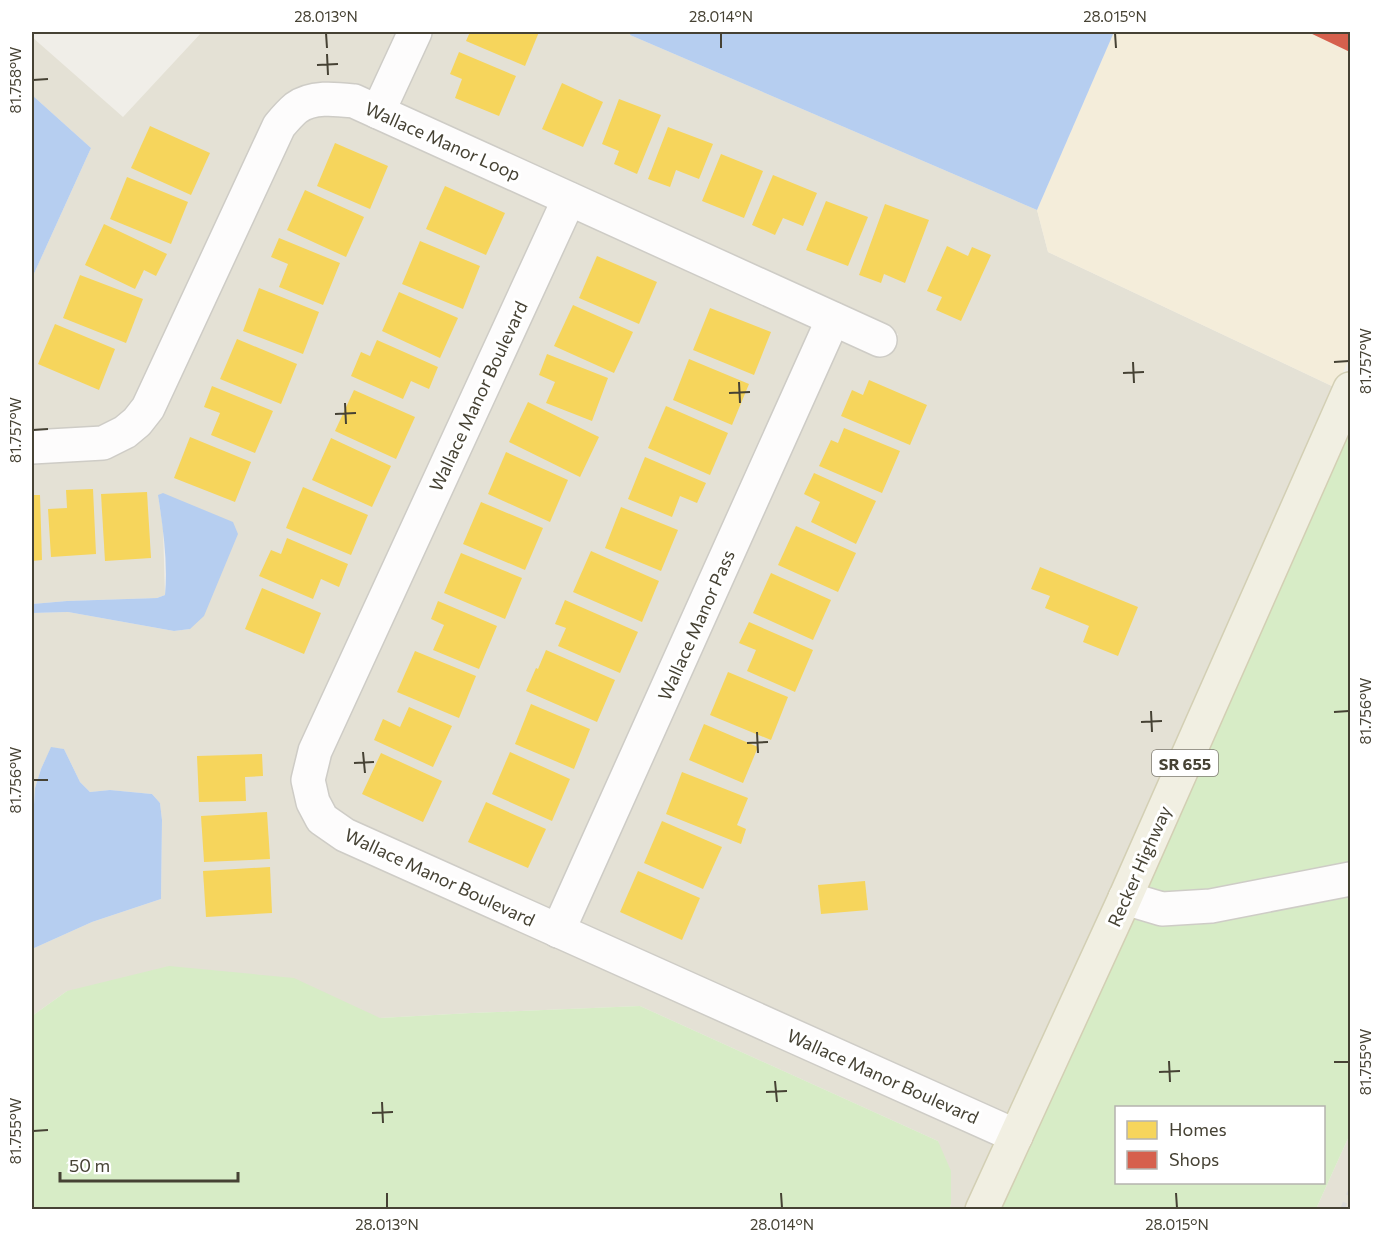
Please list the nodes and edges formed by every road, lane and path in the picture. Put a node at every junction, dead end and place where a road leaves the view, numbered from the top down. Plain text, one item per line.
1 (415, 32) edge
2 (378, 112) junction
3 (569, 199) junction
4 (833, 319) junction
5 (880, 340) dead end
6 (1350, 389) edge
7 (32, 447) edge
8 (1350, 879) edge
9 (1125, 898) junction
10 (558, 931) junction
11 (1016, 1136) junction
12 (982, 1209) edge

1 - 2 street
2 - 3 street, Wallace Manor Loop
2 - 7 street, Wallace Manor Loop
3 - 4 street, Wallace Manor Loop
3 - 10 street, Wallace Manor Boulevard
4 - 5 street, Wallace Manor Loop
4 - 10 street, Wallace Manor Pass
6 - 9 main road, Recker Highway / SR 655
8 - 9 street
9 - 11 main road, Recker Highway / SR 655
10 - 11 street, Wallace Manor Boulevard
11 - 12 main road, Recker Highway / SR 655

